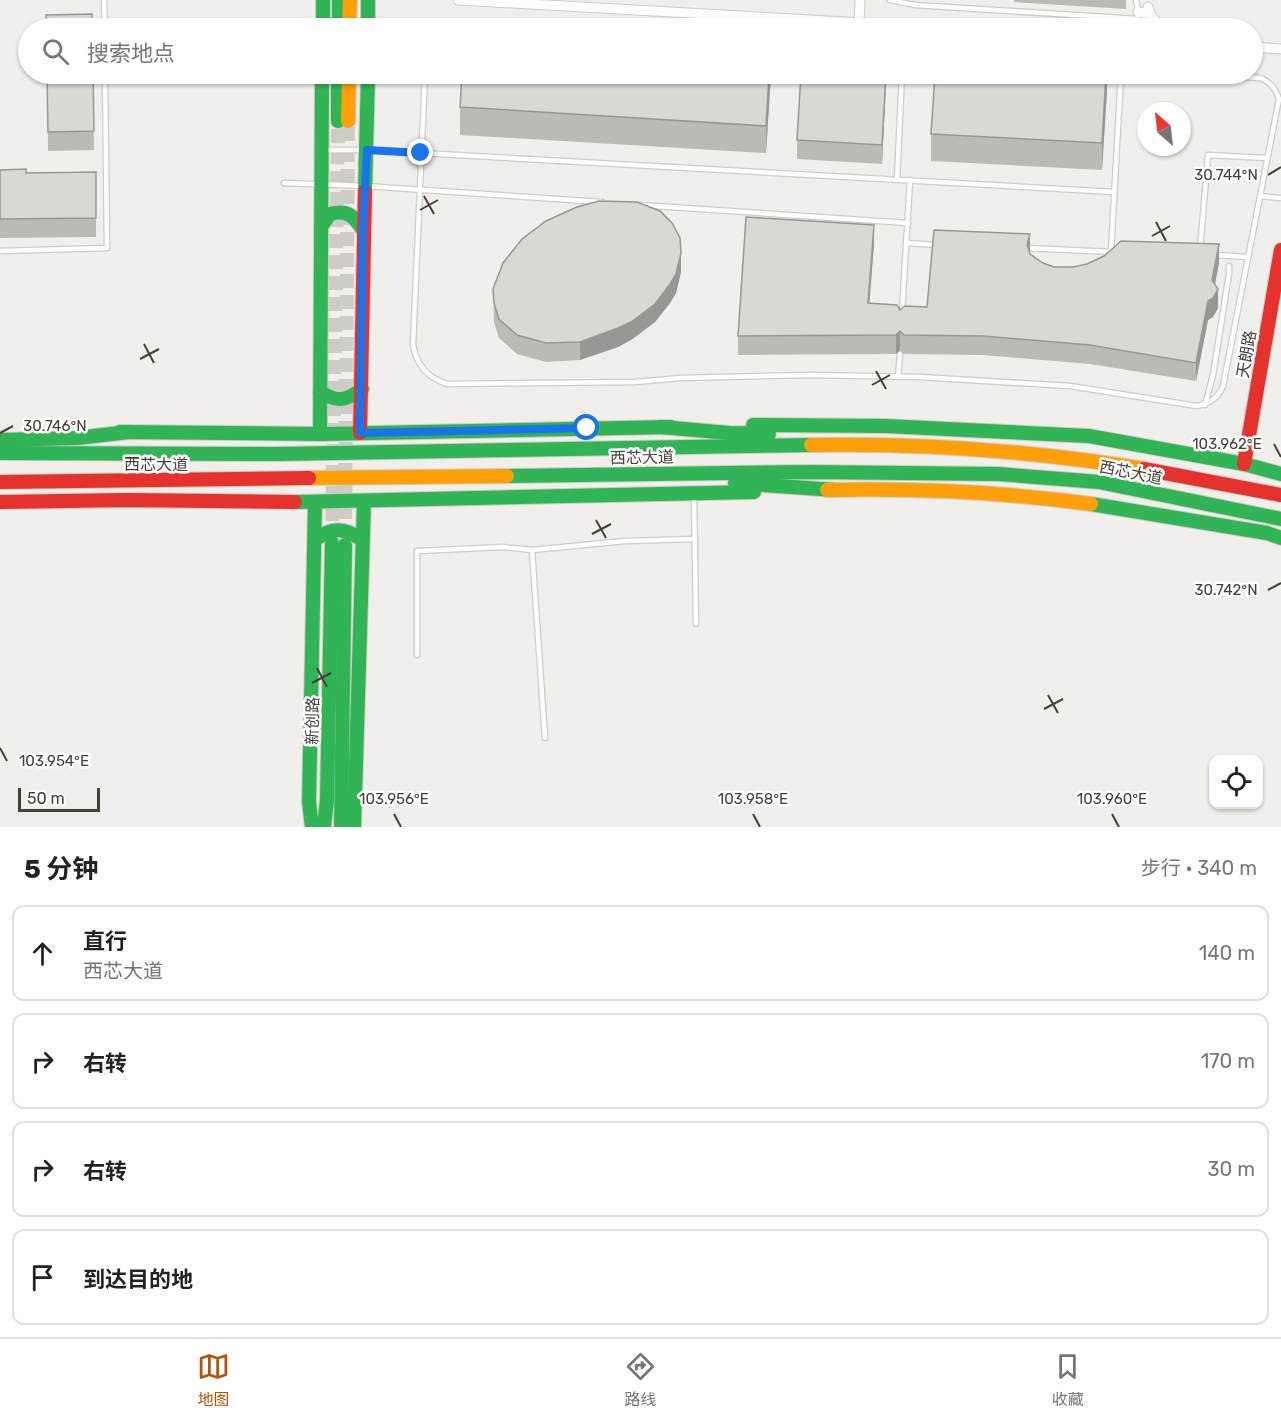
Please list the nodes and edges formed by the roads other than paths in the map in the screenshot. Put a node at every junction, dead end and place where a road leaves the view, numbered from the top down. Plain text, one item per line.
1 (104, 0) edge
2 (323, 0) edge
3 (339, 0) edge
4 (350, 0) edge
5 (368, 0) edge
6 (458, 0) edge
7 (860, 0) edge
8 (890, 0) edge
9 (1136, 0) edge
10 (1137, 16) junction
11 (105, 18) edge
12 (323, 18) edge
13 (339, 18) edge
14 (349, 18) edge
15 (368, 18) edge
16 (771, 18) edge
17 (858, 18) edge
18 (1154, 18) edge
19 (1263, 48) edge
20 (1281, 49) edge
21 (1263, 80) edge
22 (105, 84) edge
23 (322, 84) edge
24 (339, 84) edge
25 (348, 84) edge
26 (368, 84) edge
27 (424, 84) edge
28 (902, 84) edge
29 (1120, 84) edge
30 (321, 150) junction
31 (367, 150) junction
32 (421, 153) junction
33 (1267, 158) junction
34 (897, 179) junction
35 (910, 180) junction
36 (284, 183) dead end
37 (321, 184) junction
38 (365, 186) junction
39 (420, 189) junction
40 (1114, 192) junction
41 (1260, 196) junction
42 (1281, 198) edge
43 (610, 202) edge
44 (634, 204) edge
45 (908, 223) junction
46 (321, 228) junction
47 (363, 230) junction
48 (906, 243) junction
49 (940, 245) edge
50 (1020, 248) edge
51 (1281, 250) edge
52 (0, 251) edge
53 (1111, 252) junction
54 (1122, 252) edge
55 (1200, 255) edge
56 (1209, 255) edge
57 (1248, 257) junction
58 (1229, 266) dead end
59 (902, 313) edge
60 (900, 354) dead end
61 (898, 377) junction
62 (362, 389) junction
63 (320, 391) junction
64 (1205, 405) junction
65 (661, 427) junction
66 (0, 432) edge
67 (129, 432) junction
68 (360, 433) junction
69 (320, 434) junction
70 (0, 440) edge
71 (890, 444) junction
72 (0, 453) edge
73 (1244, 464) junction
74 (596, 474) junction
75 (1281, 474) edge
76 (0, 482) edge
77 (835, 490) junction
78 (694, 493) junction
79 (1281, 495) edge
80 (364, 501) junction
81 (0, 502) edge
82 (315, 502) junction
83 (1281, 519) edge
84 (1281, 538) edge
85 (695, 539) junction
86 (315, 540) junction
87 (362, 540) junction
88 (532, 550) junction
89 (696, 624) dead end
90 (417, 655) dead end
91 (545, 738) dead end
92 (312, 827) edge
93 (324, 827) edge
94 (341, 827) edge
95 (354, 827) edge

1 - 11 lane
2 - 12 main road
3 - 13 main road
4 - 14 main road
5 - 15 main road
6 - 16 street
7 - 17 street
8 - 10 lane
9 - 10 lane
10 - 18 street
19 - 20 street
21 - 33 lane
22 - 52 lane
23 - 30 main road
24 - 25 main road
26 - 31 main road
27 - 32 lane
28 - 34 lane
29 - 40 lane
30 - 31 lane
30 - 37 main road
31 - 32 lane
31 - 38 main road
32 - 34 lane
32 - 39 lane
33 - 41 lane
33 - 55 lane
34 - 35 lane
35 - 40 lane
35 - 45 lane
36 - 37 lane
37 - 38 lane
37 - 46 main road
38 - 39 lane
38 - 47 main road
39 - 43 lane
39 - 61 lane
40 - 53 lane
41 - 42 lane
41 - 57 lane
44 - 45 lane
45 - 48 lane
46 - 47 main road
46 - 63 main road
47 - 62 main road
48 - 49 lane
48 - 59 lane
50 - 53 lane
51 - 73 main road, 天朗路
53 - 54 lane
56 - 57 lane
57 - 64 lane
58 - 64 lane
60 - 61 lane
61 - 64 lane
62 - 63 main road
62 - 68 main road
63 - 69 main road
65 - 68 main road, 西芯大道
65 - 71 main road
65 - 73 main road, 西芯大道
66 - 67 main road, 西芯大道
67 - 69 main road, 西芯大道
67 - 70 main road
68 - 69 main road, 西芯大道
71 - 72 main road, 西芯大道
71 - 79 main road, 西芯大道
73 - 75 main road, 西芯大道
74 - 76 main road, 西芯大道
74 - 77 main road
74 - 83 main road, 西芯大道
77 - 78 main road
77 - 84 main road
78 - 80 main road
78 - 85 lane
80 - 82 main road
80 - 87 main road
81 - 82 main road
82 - 86 main road
85 - 88 lane
85 - 89 lane
86 - 87 main road
86 - 92 main road
87 - 95 main road
88 - 90 lane
88 - 91 lane
93 - 94 main road, 新创路

